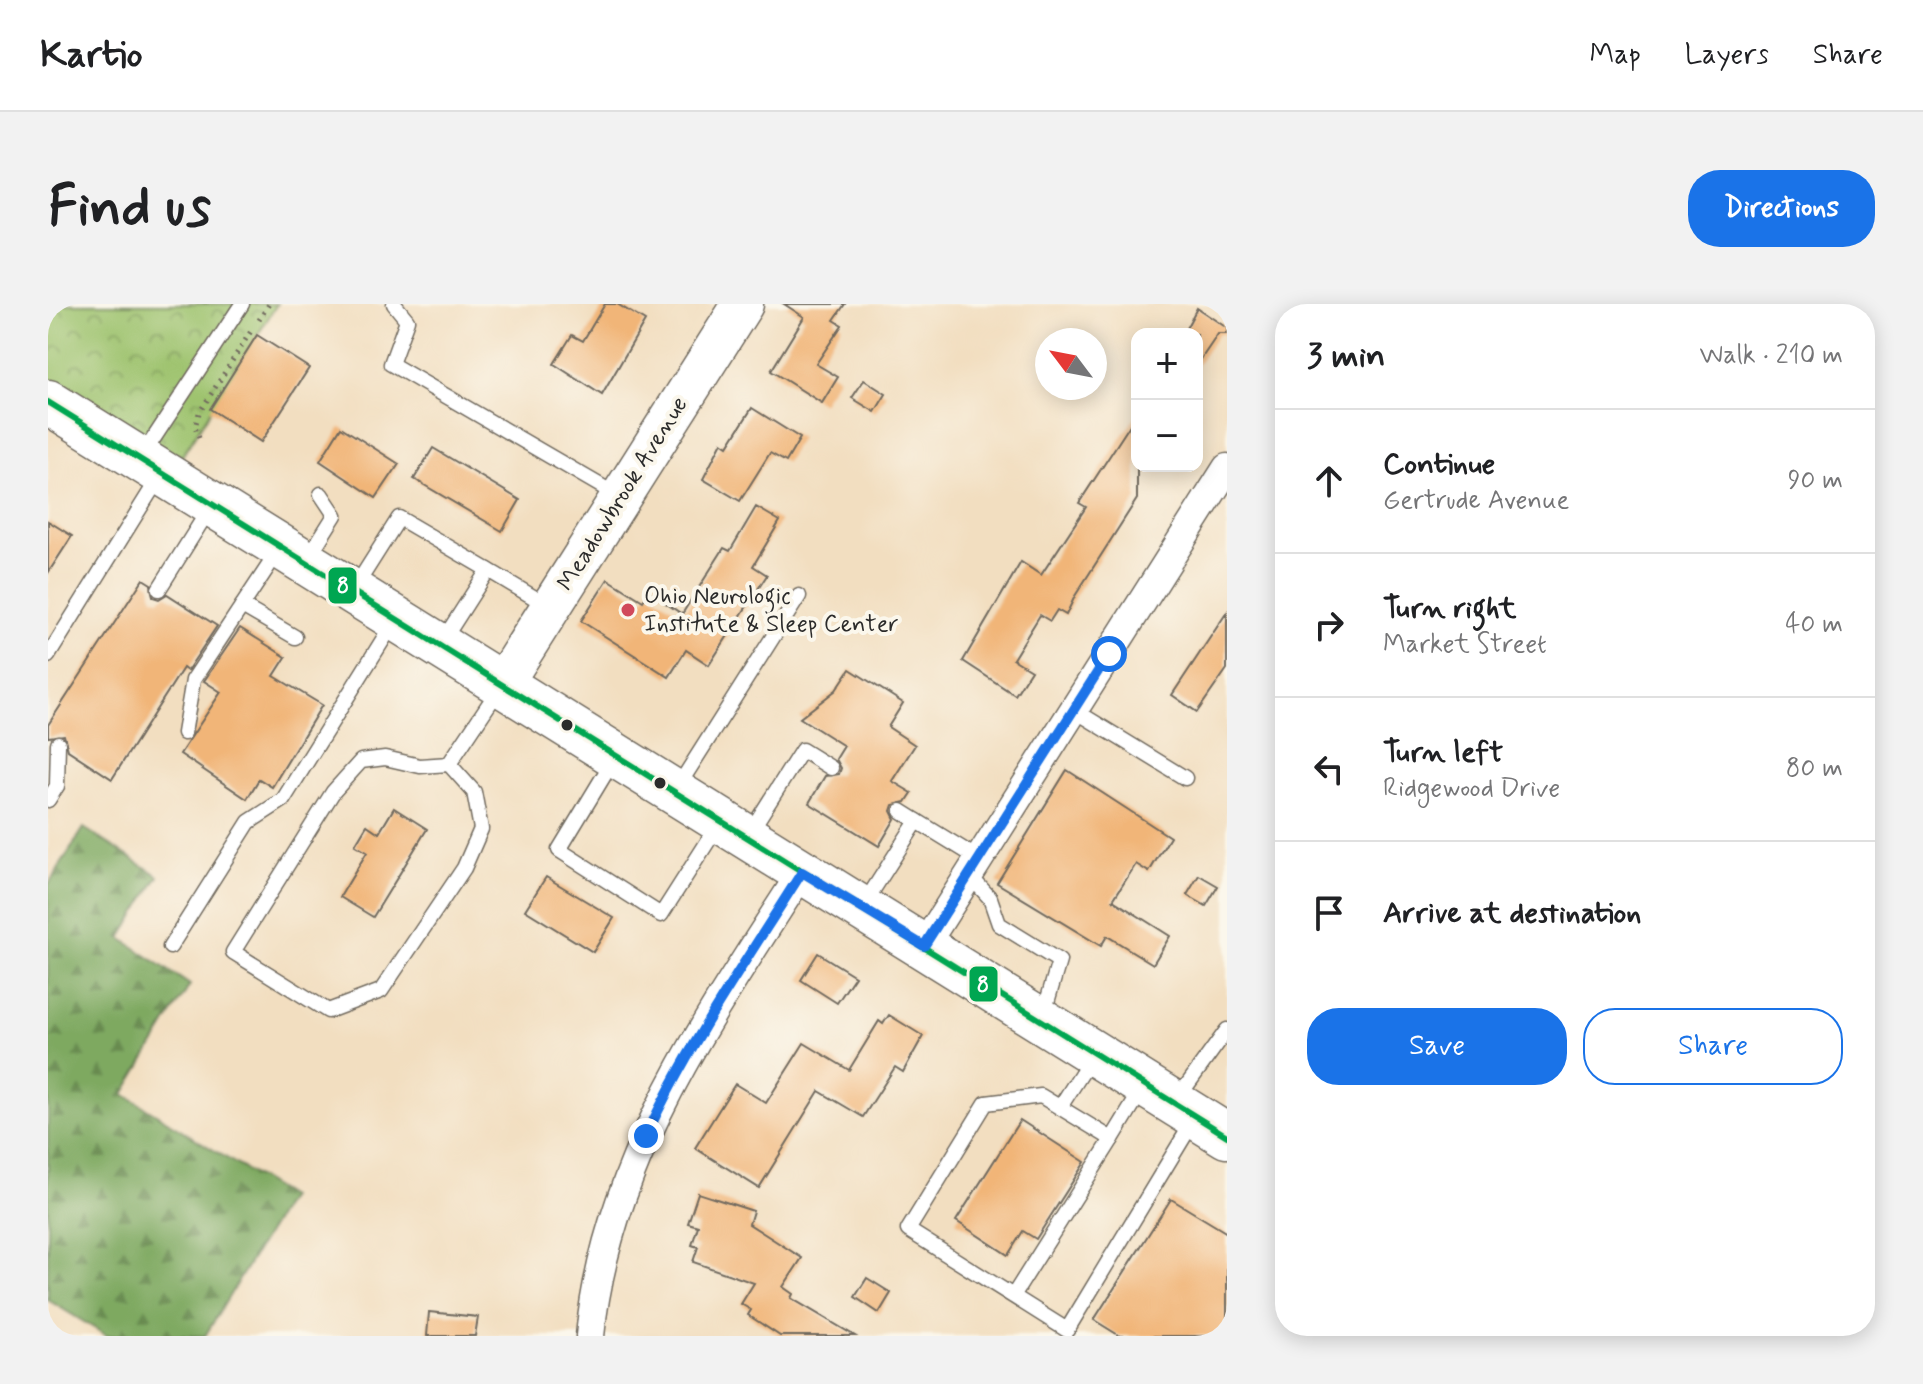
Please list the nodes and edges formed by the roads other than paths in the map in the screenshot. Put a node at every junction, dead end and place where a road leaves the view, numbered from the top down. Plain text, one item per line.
1 (242, 304) edge
2 (394, 304) edge
3 (743, 304) edge
4 (48, 402) edge
5 (151, 466) junction
6 (1227, 468) edge
7 (321, 494) dead end
8 (621, 497) junction
9 (213, 504) junction
10 (294, 554) junction
11 (488, 570) junction
12 (159, 589) dead end
13 (353, 591) junction
14 (799, 596) dead end
15 (242, 606) junction
16 (551, 607) junction
17 (397, 619) junction
18 (295, 637) dead end
19 (440, 645) junction
20 (48, 656) edge
21 (502, 684) junction
22 (1074, 710) junction
23 (184, 733) dead end
24 (58, 743) dead end
25 (616, 756) junction
26 (449, 764) junction
27 (831, 768) dead end
28 (1185, 778) dead end
29 (675, 792) junction
30 (48, 800) edge
31 (901, 811) dead end
32 (917, 821) junction
33 (734, 829) junction
34 (974, 867) junction
35 (802, 872) junction
36 (861, 908) junction
37 (924, 946) junction
38 (170, 947) dead end
39 (1042, 1020) junction
40 (1227, 1030) edge
41 (1095, 1053) junction
42 (1060, 1107) junction
43 (1186, 1110) edge
44 (1112, 1139) junction
45 (1013, 1296) junction
46 (597, 1332) edge
47 (1070, 1333) edge

1 - 5 lane
2 - 8 lane
3 - 8 street, Meadowbrook Avenue
4 - 5 main road
5 - 9 main road
5 - 20 lane
6 - 22 street
7 - 10 lane
8 - 16 street, Meadowbrook Avenue
9 - 10 main road
9 - 12 lane
10 - 13 main road
10 - 15 lane
11 - 13 lane
11 - 16 lane
11 - 19 lane
13 - 17 main road
14 - 29 lane
15 - 18 lane
15 - 23 lane
16 - 21 street, Meadowbrook Avenue
17 - 19 main road
17 - 38 lane
19 - 21 main road
21 - 25 main road
21 - 26 lane
22 - 28 lane
22 - 34 street
24 - 30 lane
25 - 29 main road
25 - 33 lane
26 - 26 lane
27 - 33 lane
29 - 33 main road
31 - 32 lane
32 - 34 lane
32 - 36 lane
33 - 35 main road
34 - 37 street
34 - 39 lane
35 - 36 main road
35 - 46 street
36 - 37 main road
37 - 39 main road
39 - 41 main road
40 - 43 lane
41 - 42 lane
41 - 43 main road
42 - 44 lane
42 - 45 lane
43 - 44 lane
43 - 47 lane
44 - 45 lane
45 - 47 lane

